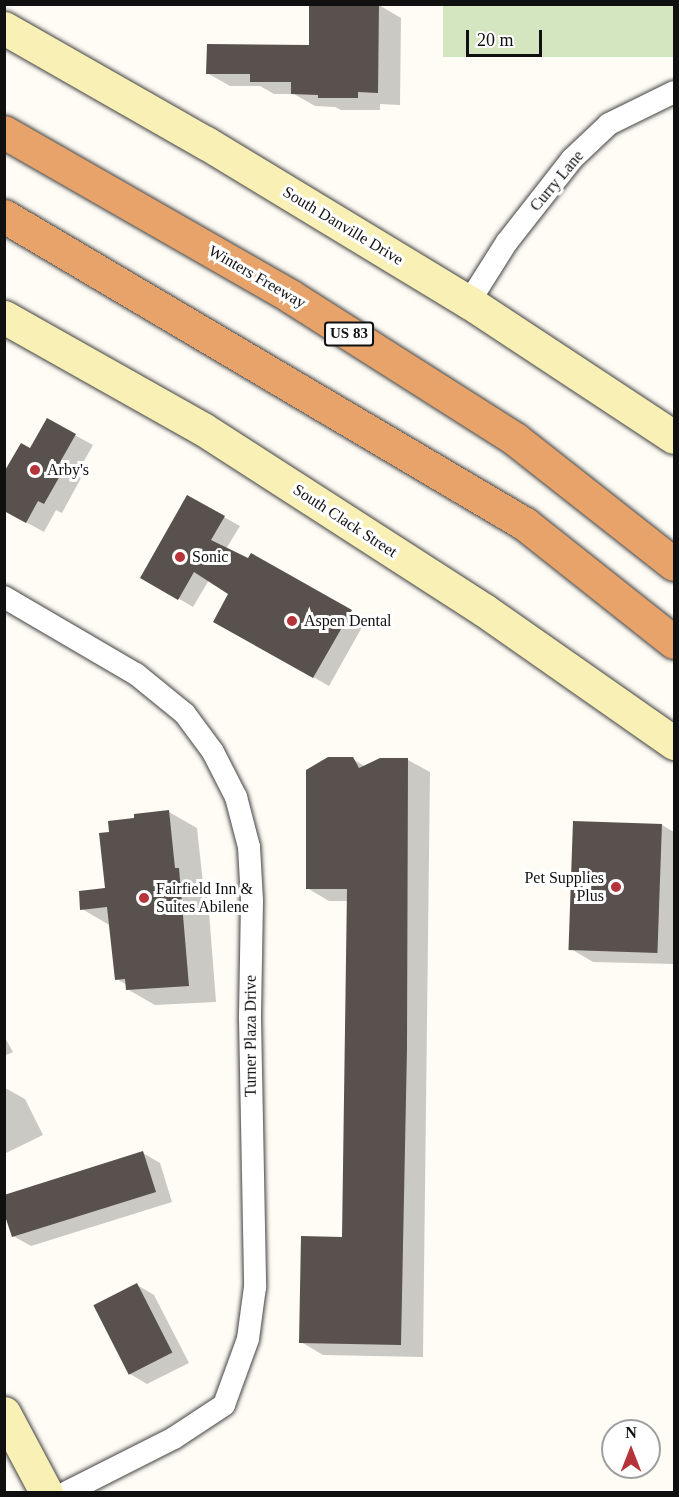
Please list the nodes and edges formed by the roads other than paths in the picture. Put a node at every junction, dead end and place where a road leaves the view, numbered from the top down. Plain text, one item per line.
1 (4, 28) edge
2 (675, 92) edge
3 (4, 132) edge
4 (4, 216) edge
5 (469, 302) junction
6 (4, 317) edge
7 (675, 437) edge
8 (675, 564) edge
9 (4, 597) edge
10 (675, 642) edge
11 (675, 743) edge
12 (4, 1413) edge
13 (46, 1492) edge
14 (67, 1492) edge

1 - 5 main road, South Danville Drive
2 - 5 street, Curry Lane
3 - 8 highway, Winters Freeway / US 83
4 - 10 highway
5 - 7 main road, South Danville Drive
6 - 11 main road, South Clack Street
9 - 14 street, Turner Plaza Drive
12 - 13 main road

